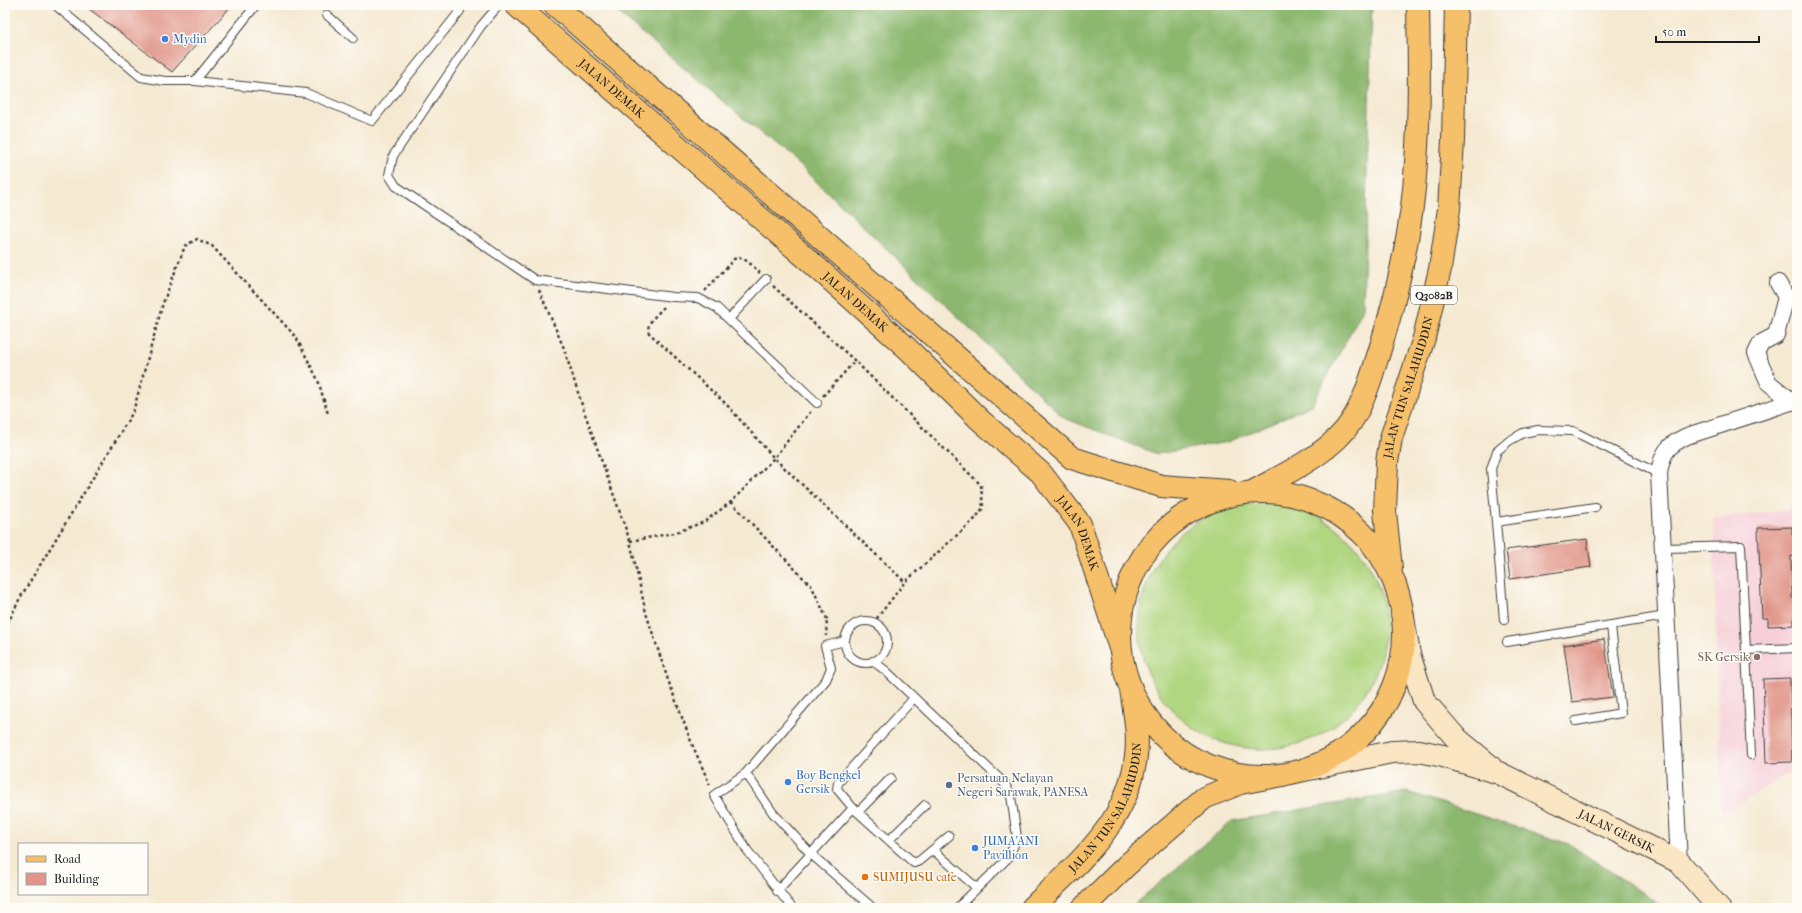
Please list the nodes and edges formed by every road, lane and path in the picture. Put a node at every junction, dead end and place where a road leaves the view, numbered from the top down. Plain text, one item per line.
1 (54, 5) edge
2 (256, 5) edge
3 (499, 5) edge
4 (516, 5) edge
5 (555, 5) edge
6 (1418, 5) edge
7 (1456, 5) edge
8 (460, 8) edge
9 (328, 15) dead end
10 (353, 38) dead end
11 (195, 81) junction
12 (766, 279) junction
13 (534, 280) junction
14 (1778, 283) dead end
15 (673, 297) junction
16 (698, 298) junction
17 (729, 319) junction
18 (855, 361) junction
19 (1795, 401) edge
20 (817, 403) junction
21 (328, 414) dead end
22 (774, 458) junction
23 (1659, 474) junction
24 (1249, 492) junction
25 (731, 502) junction
26 (1595, 507) dead end
27 (1496, 522) junction
28 (630, 541) junction
29 (1664, 548) junction
30 (1393, 579) junction
31 (905, 582) junction
32 (1402, 612) junction
33 (1666, 616) junction
34 (1504, 620) dead end
35 (874, 622) junction
36 (1611, 626) junction
37 (5, 629) edge
38 (845, 641) junction
39 (1507, 642) dead end
40 (825, 646) junction
41 (1797, 648) edge
42 (1746, 650) junction
43 (1121, 651) junction
44 (873, 661) junction
45 (1131, 689) junction
46 (914, 698) junction
47 (1576, 721) dead end
48 (1751, 755) dead end
49 (1304, 770) junction
50 (746, 773) junction
51 (1499, 773) junction
52 (1283, 775) junction
53 (891, 778) dead end
54 (714, 795) junction
55 (925, 805) dead end
56 (856, 810) junction
57 (949, 836) dead end
58 (889, 840) junction
59 (933, 850) junction
60 (812, 855) junction
61 (1679, 862) junction
62 (977, 888) junction
63 (777, 891) junction
64 (792, 908) edge
65 (873, 908) edge
66 (957, 908) edge
67 (1032, 908) edge
68 (1083, 908) edge
69 (1719, 908) edge

1 - 11 lane
2 - 11 lane
3 - 13 lane
4 - 43 main road, JALAN DEMAK
5 - 24 main road, JALAN DEMAK
6 - 24 main road
7 - 30 main road, JALAN TUN SALAHUDDIN / Q3082B
8 - 11 lane
9 - 10 lane
12 - 16 path
12 - 17 lane
12 - 18 path
13 - 15 lane
13 - 28 path
14 - 19 street
15 - 16 lane
15 - 22 path
16 - 17 lane
17 - 20 lane
18 - 20 path
18 - 31 path
19 - 23 street
20 - 22 path
21 - 37 path
22 - 25 path
22 - 31 path
23 - 27 lane
23 - 29 street
24 - 30 main road
24 - 43 main road
25 - 28 path
25 - 40 path
26 - 27 lane
27 - 34 lane
28 - 54 path
29 - 33 street
29 - 42 lane
30 - 32 main road
31 - 35 path
32 - 49 main road
32 - 51 street
33 - 36 lane
33 - 61 street
35 - 38 lane
35 - 44 lane
36 - 39 lane
36 - 47 lane
38 - 40 lane
38 - 44 lane
40 - 50 lane
41 - 42 lane
42 - 48 lane
43 - 45 main road
44 - 46 lane
45 - 52 main road
45 - 67 main road, JALAN TUN SALAHUDDIN
46 - 56 lane
46 - 62 lane
49 - 51 street
49 - 52 main road
50 - 54 lane
50 - 60 lane
51 - 61 street, JALAN GERSIK
52 - 68 main road
53 - 56 lane
54 - 63 lane
55 - 58 lane
56 - 58 lane
56 - 60 lane
57 - 59 lane
58 - 59 lane
59 - 62 lane
60 - 63 lane
60 - 65 lane
61 - 69 street, JALAN GERSIK
62 - 66 lane
63 - 64 lane

